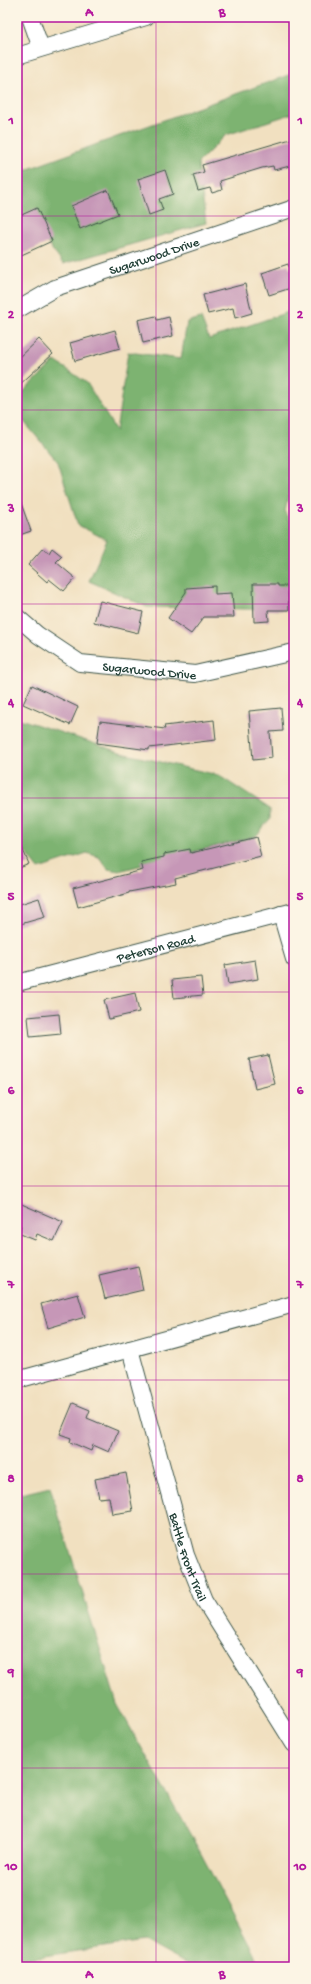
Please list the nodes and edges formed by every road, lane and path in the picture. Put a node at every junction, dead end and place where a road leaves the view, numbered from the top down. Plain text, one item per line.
1 (30, 17) edge
2 (146, 17) edge
3 (41, 48) junction
4 (17, 56) edge
5 (294, 208) edge
6 (17, 310) edge
7 (17, 618) edge
8 (294, 652) edge
9 (288, 913) edge
10 (294, 959) edge
11 (17, 983) edge
12 (294, 1304) edge
13 (130, 1349) junction
14 (17, 1380) edge
15 (294, 1744) edge

1 - 3 street
2 - 3 street
3 - 4 street
5 - 6 street, Sugarwood Drive
7 - 8 street, Sugarwood Drive
9 - 10 street
9 - 11 street, Peterson Road
12 - 13 street
13 - 14 street
13 - 15 street, Battle Front Trail

